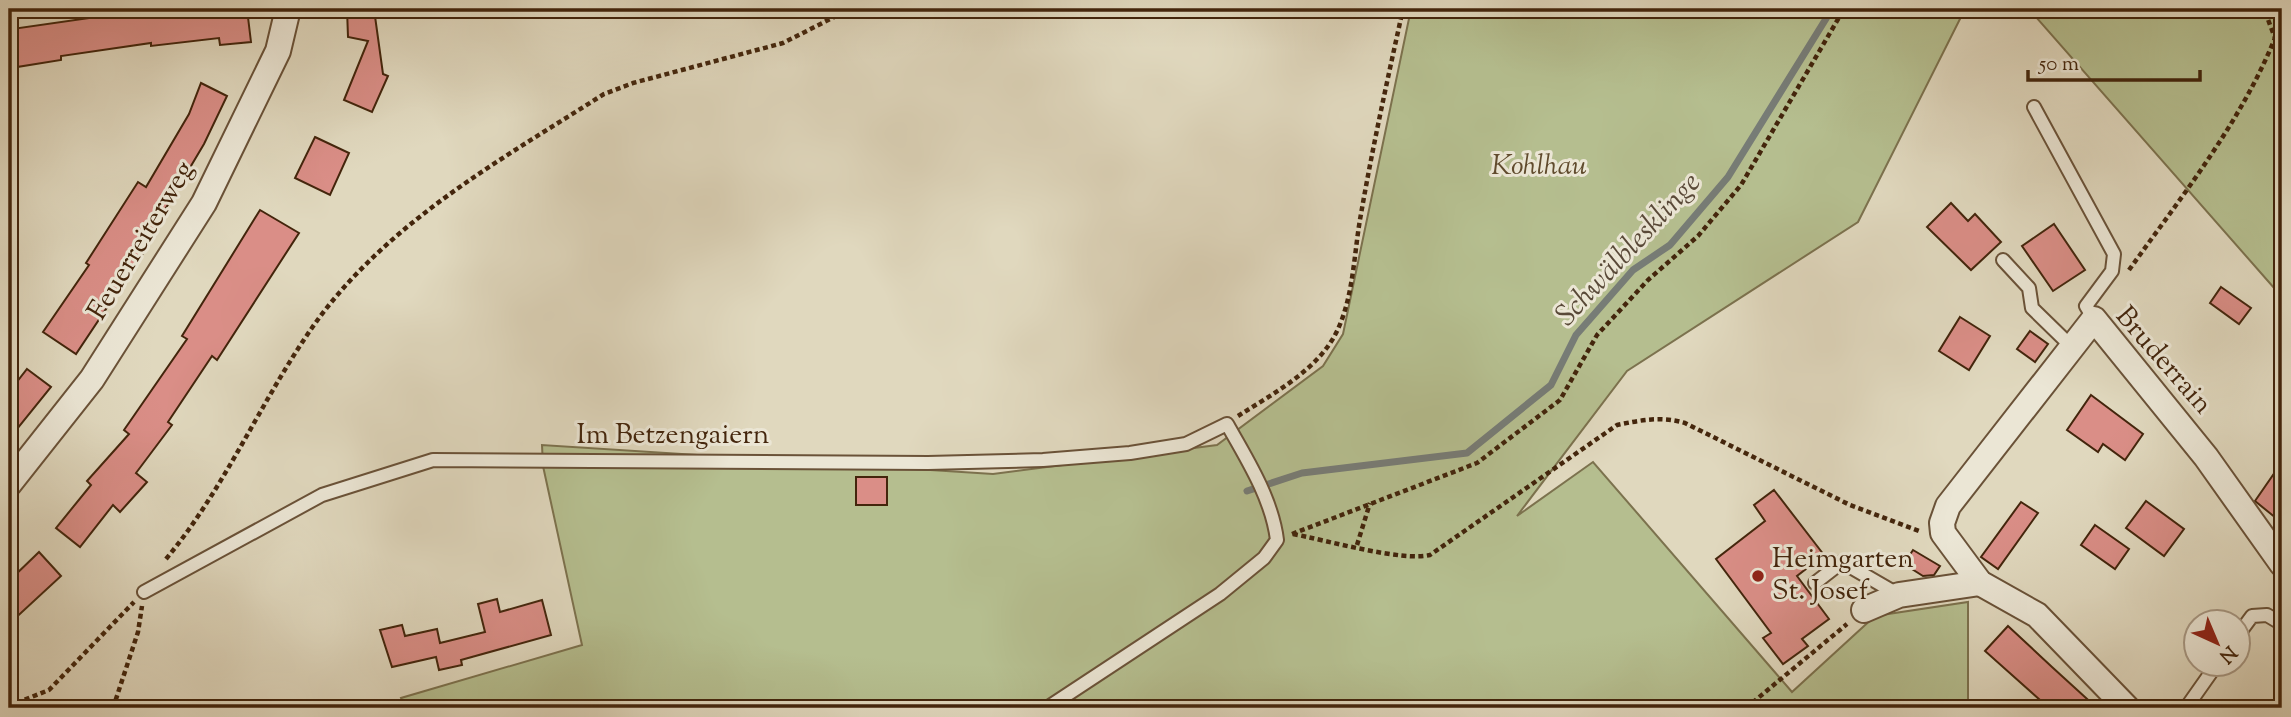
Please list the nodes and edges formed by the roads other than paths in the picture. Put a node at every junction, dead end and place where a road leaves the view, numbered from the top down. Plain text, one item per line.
1 (288, 9) edge
2 (2034, 107) dead end
3 (2003, 260) dead end
4 (2094, 319) junction
5 (2072, 347) junction
6 (9, 484) edge
7 (2282, 564) edge
8 (1815, 583) dead end
9 (1980, 583) junction
10 (144, 592) road end
11 (1899, 595) junction
12 (1864, 610) road end
13 (2252, 616) edge
14 (2282, 624) edge
15 (2207, 678) edge
16 (1047, 708) edge
17 (2127, 708) edge
18 (2186, 708) edge

1 - 6 street, Feuerreiterweg
2 - 4 lane
3 - 5 lane
4 - 5 street, Bruderrain
4 - 7 street, Bruderrain
5 - 9 street, Bruderrain
8 - 11 lane
9 - 11 street
9 - 17 street
10 - 16 lane, Im Betzengaiern
11 - 12 street
13 - 14 lane
15 - 18 lane

